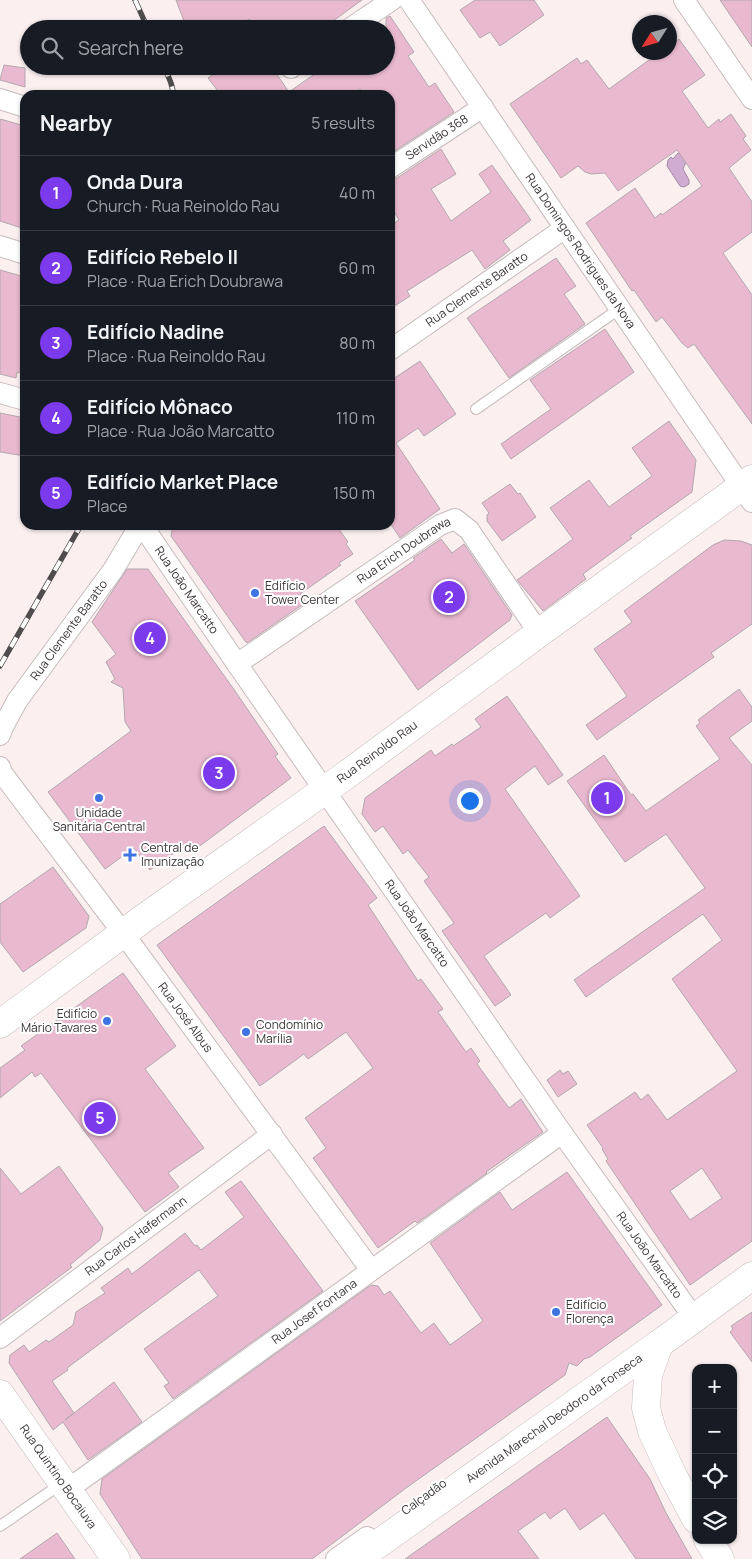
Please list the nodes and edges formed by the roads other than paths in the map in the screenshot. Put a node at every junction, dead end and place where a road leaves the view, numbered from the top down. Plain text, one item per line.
1 (392, 0) edge
2 (410, 0) edge
3 (684, 0) edge
4 (362, 20) edge
5 (0, 99) edge
6 (752, 99) edge
7 (20, 105) edge
8 (483, 107) junction
9 (395, 165) edge
10 (565, 228) junction
11 (0, 246) edge
12 (20, 252) edge
13 (620, 309) junction
14 (395, 347) edge
15 (0, 393) edge
16 (20, 399) edge
17 (476, 408) dead end
18 (749, 489) edge
19 (138, 530) edge
20 (144, 530) edge
21 (539, 633) junction
22 (237, 664) junction
23 (0, 736) edge
24 (0, 768) edge
25 (325, 790) junction
26 (123, 933) junction
27 (0, 1024) edge
28 (562, 1133) junction
29 (272, 1134) junction
30 (371, 1270) junction
31 (752, 1276) edge
32 (694, 1318) junction
33 (0, 1338) edge
34 (659, 1344) junction
35 (625, 1368) junction
36 (0, 1394) edge
37 (65, 1486) junction
38 (692, 1512) edge
39 (0, 1526) edge
40 (711, 1544) edge
41 (116, 1559) edge
42 (336, 1559) edge
43 (356, 1559) edge
44 (377, 1559) edge
45 (720, 1559) edge

1 - 4 street
2 - 8 street, Rua Domingos Rodrigues da Nova
3 - 6 street
5 - 7 street
8 - 9 street, Servidão 368
8 - 10 street, Rua Domingos Rodrigues da Nova
10 - 13 street, Rua Domingos Rodrigues da Nova
10 - 14 street, Rua Clemente Baratto
11 - 12 street
13 - 17 lane
13 - 18 street, Rua Domingos Rodrigues da Nova
15 - 16 street
18 - 21 main road, Rua Reinoldo Rau
19 - 23 street, Rua Clemente Baratto
20 - 22 street, Rua João Marcatto
21 - 22 street, Rua Erich Doubrawa
21 - 25 main road, Rua Reinoldo Rau
22 - 25 street, Rua João Marcatto
24 - 26 street, Rua José Albus
25 - 26 main road, Rua Reinoldo Rau
25 - 28 street, Rua João Marcatto
26 - 27 main road, Rua Reinoldo Rau
26 - 29 street, Rua José Albus
28 - 30 street, Rua Josef Fontana
28 - 32 street, Rua João Marcatto
29 - 30 street, Rua José Albus
29 - 33 street, Rua Carlos Hafermann
30 - 37 street, Rua Josef Fontana
31 - 32 main road, Avenida Marechal Deodoro da Fonseca
32 - 34 main road, Avenida Marechal Deodoro da Fonseca
34 - 35 main road, Avenida Marechal Deodoro da Fonseca
34 - 38 main road
35 - 42 street, Calçadão
35 - 43 main road, Avenida Marechal Deodoro da Fonseca
35 - 44 street, Calçadão
36 - 37 main road, Rua Quintino Bocaiuva
37 - 39 lane
37 - 41 main road, Rua Quintino Bocaiuva
40 - 45 main road

